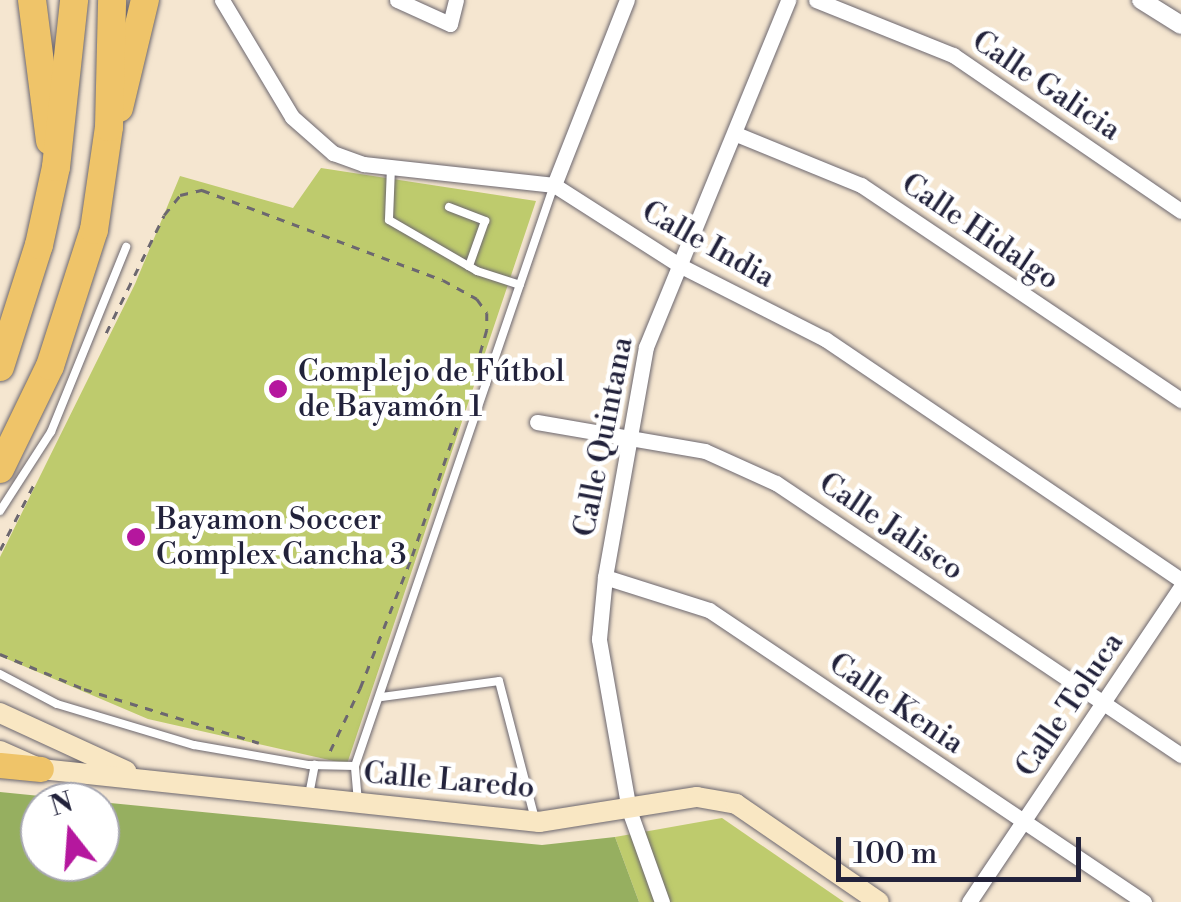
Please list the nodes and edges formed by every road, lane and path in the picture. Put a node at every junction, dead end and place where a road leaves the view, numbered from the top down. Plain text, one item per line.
1 (32, 0) edge
2 (74, 0) edge
3 (112, 0) edge
4 (145, 0) edge
5 (222, 0) edge
6 (396, 0) edge
7 (456, 0) edge
8 (627, 0) edge
9 (788, 0) edge
10 (816, 0) edge
11 (1140, 0) edge
12 (1181, 25) edge
13 (109, 127) junction
14 (736, 134) junction
15 (56, 167) junction
16 (391, 167) junction
17 (554, 185) junction
18 (449, 207) dead end
19 (1181, 211) edge
20 (126, 247) dead end
21 (679, 265) junction
22 (469, 266) junction
23 (520, 286) junction
24 (106, 334) dead end
25 (0, 366) edge
26 (1181, 400) edge
27 (537, 422) dead end
28 (629, 436) junction
29 (0, 469) edge
30 (40, 472) dead end
31 (0, 511) edge
32 (0, 550) edge
33 (605, 577) junction
34 (1181, 583) edge
35 (0, 654) edge
36 (0, 674) edge
37 (382, 696) junction
38 (1104, 704) junction
39 (0, 713) edge
40 (270, 745) dead end
41 (0, 751) edge
42 (324, 754) dead end
43 (1181, 755) edge
44 (0, 765) edge
45 (316, 766) junction
46 (355, 766) junction
47 (42, 769) junction
48 (151, 781) junction
49 (308, 797) junction
50 (358, 803) junction
51 (629, 810) junction
52 (535, 821) junction
53 (1023, 823) junction
54 (662, 902) edge
55 (879, 902) edge
56 (970, 902) edge
57 (1144, 902) edge

1 - 15 highway
2 - 15 highway
3 - 13 highway
4 - 13 highway
5 - 16 street, Calle India
6 - 7 street
8 - 17 street
9 - 14 street, Calle Quintana
10 - 19 street, Calle Galicia
11 - 12 street
13 - 29 highway
14 - 21 street, Calle Quintana
14 - 26 street, Calle Hidalgo
15 - 25 highway
16 - 17 street, Calle India
16 - 22 lane
17 - 21 street, Calle India
17 - 23 lane
18 - 22 lane
20 - 31 lane
21 - 28 street, Calle Quintana
21 - 34 street, Calle India
22 - 23 lane
23 - 37 lane
24 - 42 path
27 - 28 street, Calle Jalisco
28 - 33 street, Calle Quintana
28 - 38 street, Calle Jalisco
30 - 32 path
33 - 51 street, Calle Quintana
33 - 53 street, Calle Kenia
34 - 38 street, Calle Toluca
35 - 40 path
36 - 45 lane
37 - 46 lane
37 - 52 lane
38 - 43 street, Calle Jalisco
38 - 53 street, Calle Toluca
39 - 48 main road
41 - 47 main road, Calle Laredo
44 - 47 highway
45 - 46 lane
45 - 49 lane
46 - 50 lane
47 - 48 main road, Calle Laredo
48 - 49 main road, Calle Laredo
49 - 50 main road, Calle Laredo
50 - 52 main road, Calle Laredo
51 - 52 main road, Calle Laredo
51 - 54 street, Calle Quintana
51 - 55 main road, Calle Laredo
53 - 56 street, Calle Toluca
53 - 57 street, Calle Kenia

